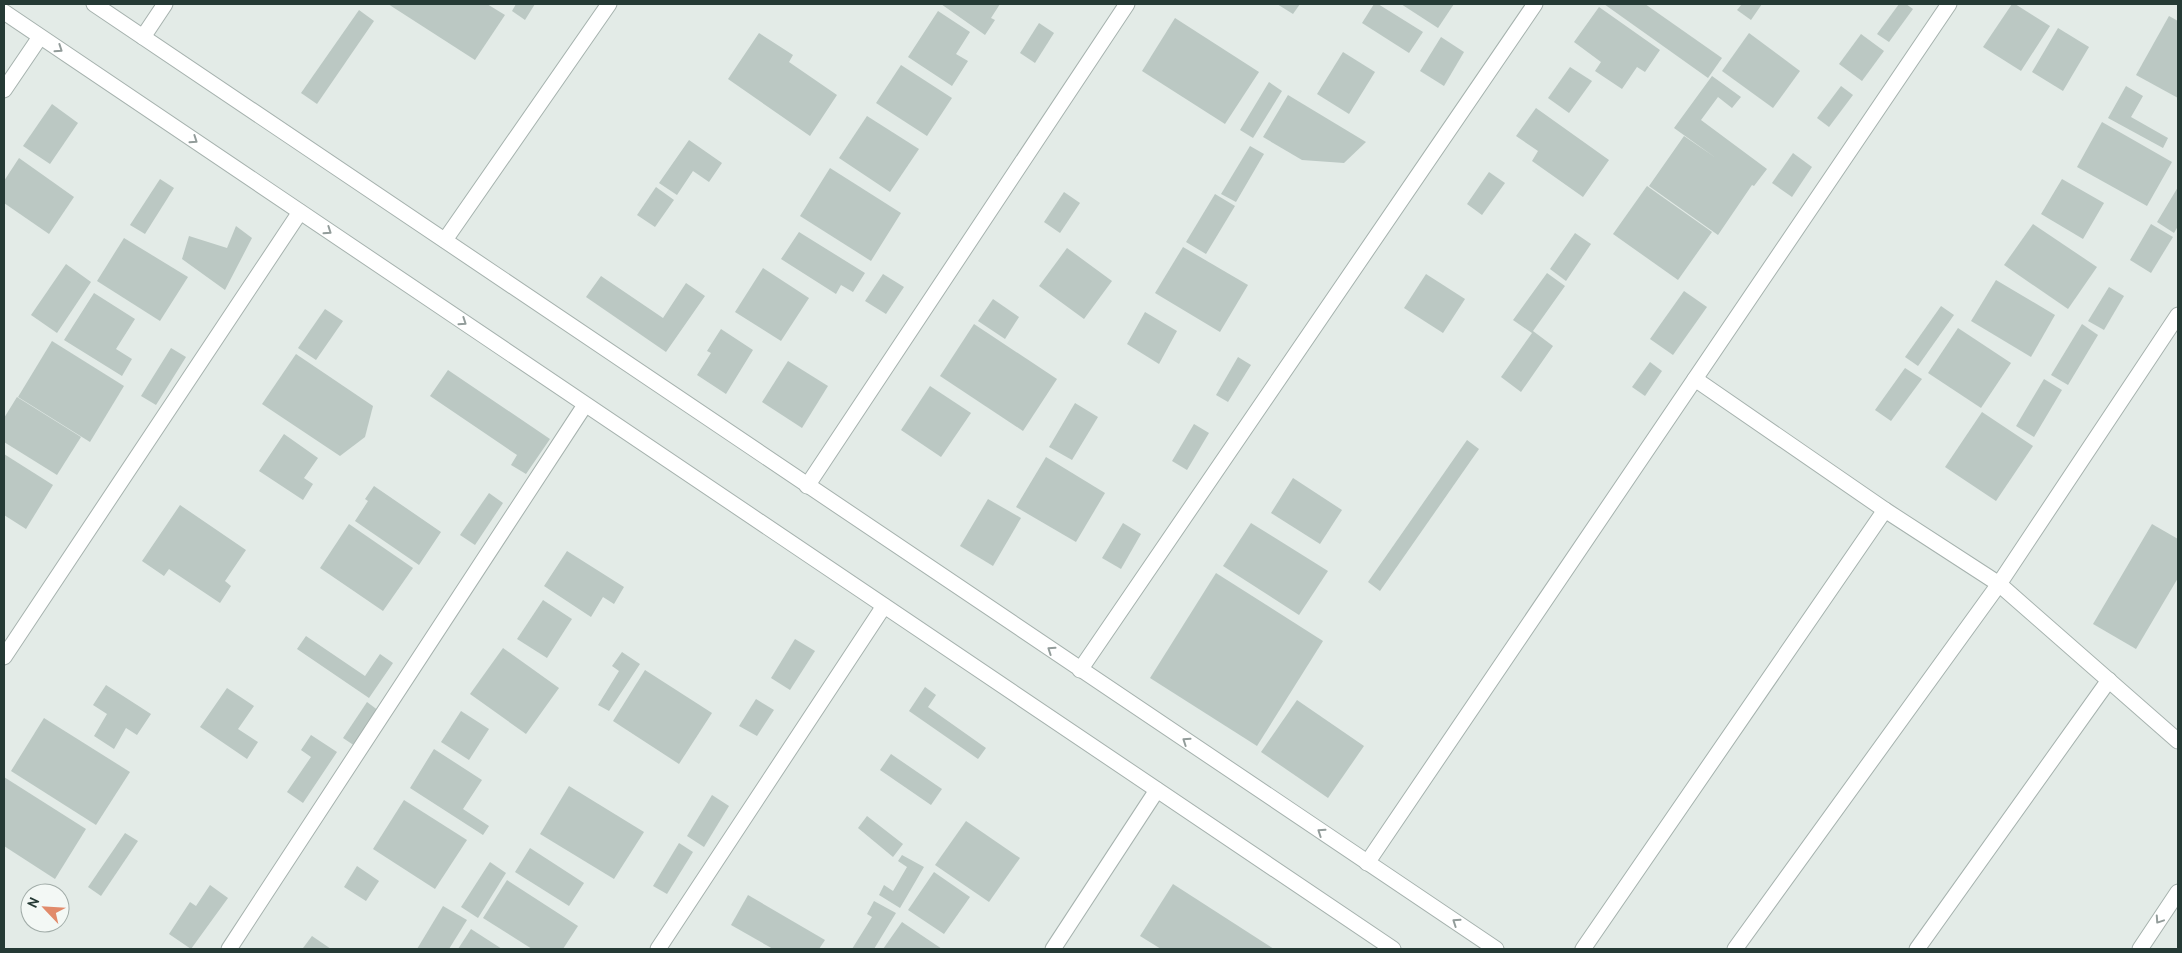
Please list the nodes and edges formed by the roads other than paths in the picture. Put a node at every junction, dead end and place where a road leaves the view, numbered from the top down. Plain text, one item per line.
1 (94, 4) edge
2 (165, 4) edge
3 (609, 4) edge
4 (1128, 4) edge
5 (1535, 4) edge
6 (1948, 4) edge
7 (4, 12) edge
8 (40, 37) junction
9 (142, 37) junction
10 (4, 90) edge
11 (300, 212) junction
12 (445, 240) junction
13 (2178, 315) edge
14 (1694, 380) junction
15 (585, 405) junction
16 (807, 486) junction
17 (1885, 510) junction
18 (1999, 584) junction
19 (884, 606) junction
20 (4, 657) edge
21 (1080, 670) junction
22 (2109, 680) junction
23 (2178, 741) edge
24 (1157, 790) junction
25 (1367, 863) junction
26 (2178, 892) edge
27 (229, 949) edge
28 (658, 949) edge
29 (1053, 949) edge
30 (1393, 949) edge
31 (1496, 949) edge
32 (1583, 949) edge
33 (1735, 949) edge
34 (1917, 949) edge
35 (2140, 949) edge

1 - 9 street
2 - 9 street
3 - 12 street
4 - 16 street
5 - 21 street
6 - 14 street
7 - 8 street
8 - 10 street
8 -> 11 street
9 - 12 street
11 -> 15 street
11 - 20 street
12 - 16 street
13 - 18 street
14 - 17 street
14 - 25 street
15 - 19 street
15 - 27 street
21 -> 16 street
17 - 18 street
17 - 32 street
18 - 22 street
18 - 33 street
19 - 24 street
19 - 28 street
25 -> 21 street
22 - 23 street
22 - 34 street
24 - 29 street
24 - 30 street
31 -> 25 street
26 -> 35 street

